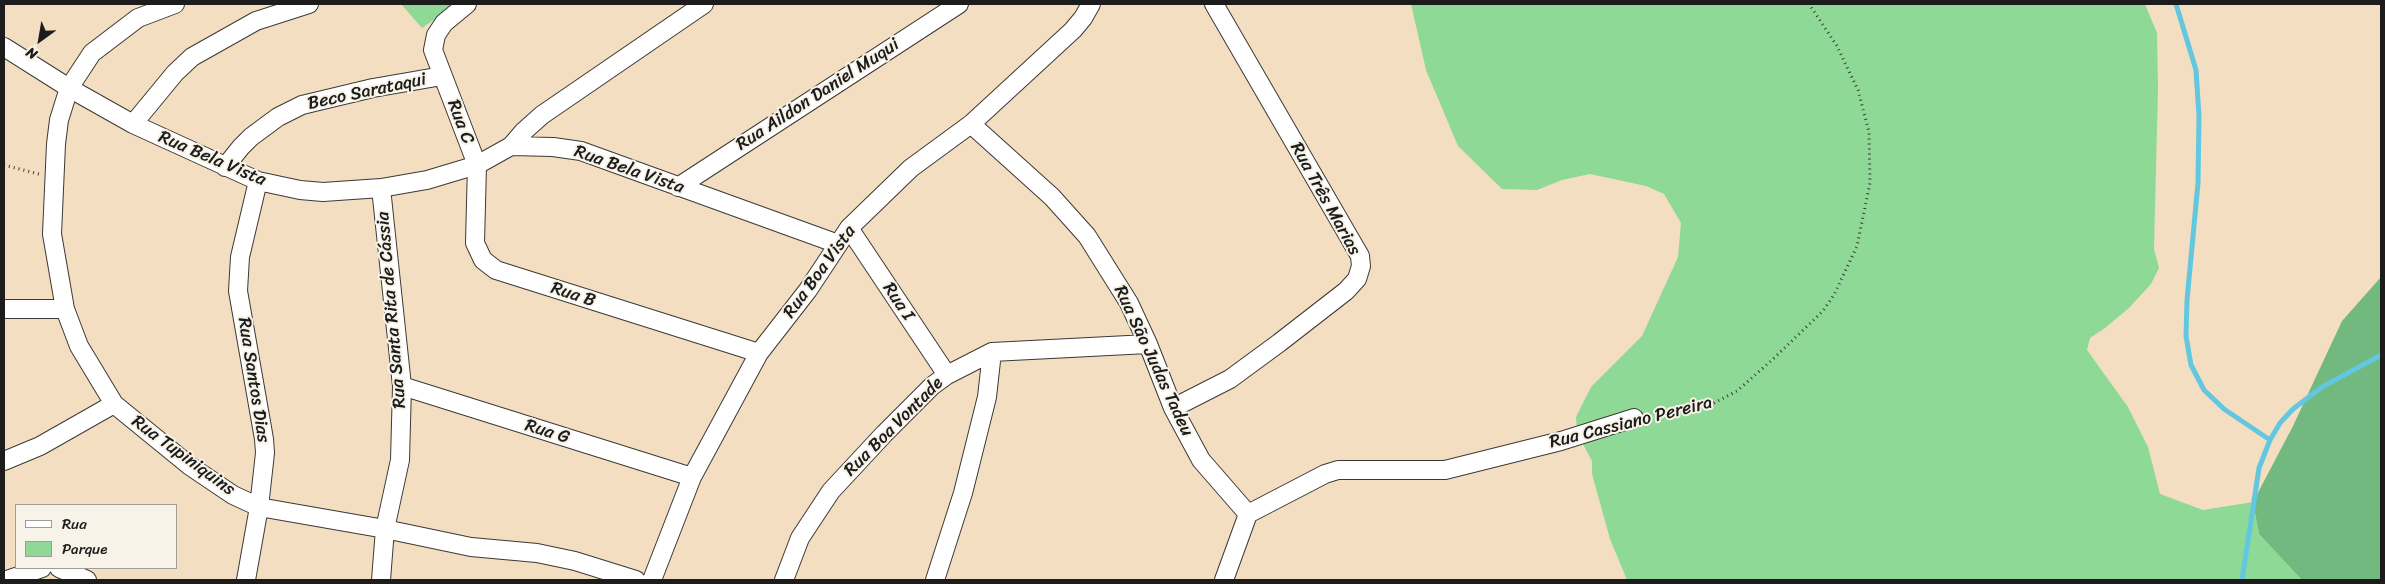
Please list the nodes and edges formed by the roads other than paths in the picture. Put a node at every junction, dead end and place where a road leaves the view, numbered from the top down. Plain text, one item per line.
1 (175, 4) edge
2 (310, 4) edge
3 (467, 4) edge
4 (704, 4) edge
5 (959, 4) edge
6 (1091, 4) edge
7 (1214, 4) edge
8 (4, 48) edge
9 (442, 76) junction
10 (69, 88) junction
11 (133, 124) junction
12 (971, 124) junction
13 (511, 146) junction
14 (477, 165) junction
15 (226, 167) junction
16 (258, 181) junction
17 (678, 187) junction
18 (381, 188) junction
19 (849, 228) junction
20 (838, 244) junction
21 (4, 309) edge
22 (65, 309) junction
23 (1148, 344) junction
24 (992, 352) junction
25 (759, 353) junction
26 (947, 375) junction
27 (402, 386) junction
28 (114, 404) junction
29 (1173, 408) junction
30 (1634, 418) road end
31 (4, 461) edge
32 (692, 477) junction
33 (260, 507) junction
34 (1248, 514) junction
35 (385, 528) junction
36 (39, 569) edge
37 (61, 569) edge
38 (7, 580) edge
39 (87, 580) edge
40 (246, 580) edge
41 (380, 580) edge
42 (636, 580) edge
43 (652, 580) edge
44 (784, 580) edge
45 (935, 580) edge
46 (1224, 580) edge

1 - 10 street, Rua Tupiniquins
2 - 11 street
3 - 9 street, Rua C
4 - 13 street
5 - 17 street, Rua Aildon Daniel Muqui
6 - 12 street, Rua Boa Vista
7 - 29 street, Rua Três Marias
8 - 10 street, Rua Bela Vista
9 - 14 street, Rua C
9 - 15 street, Beco Sarataqui
10 - 11 street, Rua Bela Vista
10 - 22 street, Rua Tupiniquins
11 - 15 street, Rua Bela Vista
12 - 19 street, Rua Boa Vista
12 - 23 street, Rua São Judas Tadeu
13 - 14 street, Rua Bela Vista
13 - 17 street, Rua Bela Vista
14 - 18 street, Rua Bela Vista
14 - 25 street, Rua B
15 - 16 street, Rua Bela Vista
16 - 18 street, Rua Bela Vista
16 - 33 street, Rua Santos Dias
17 - 20 street, Rua Bela Vista
18 - 27 street, Rua Santa Rita de Cássia
19 - 20 street, Rua Boa Vista
19 - 26 street, Rua I
20 - 25 street, Rua Boa Vista
21 - 22 street
22 - 28 street, Rua Tupiniquins
23 - 24 street, Rua Boa Vontade
23 - 29 street, Rua São Judas Tadeu
24 - 26 street, Rua Boa Vontade
24 - 45 street
25 - 32 street, Rua Boa Vista
26 - 44 street, Rua Boa Vontade
27 - 32 street, Rua G
27 - 35 street, Rua Santa Rita de Cássia
28 - 31 street
28 - 33 street, Rua Tupiniquins
29 - 34 street, Rua São Judas Tadeu
30 - 34 street, Rua Cassiano Pereira
32 - 43 street, Rua Boa Vista
33 - 35 street, Rua Tupiniquins
33 - 40 street, Rua Santos Dias
34 - 46 street
35 - 41 street, Rua Santa Rita de Cássia
35 - 42 street, Rua Tupiniquins
36 - 38 street
37 - 39 street

